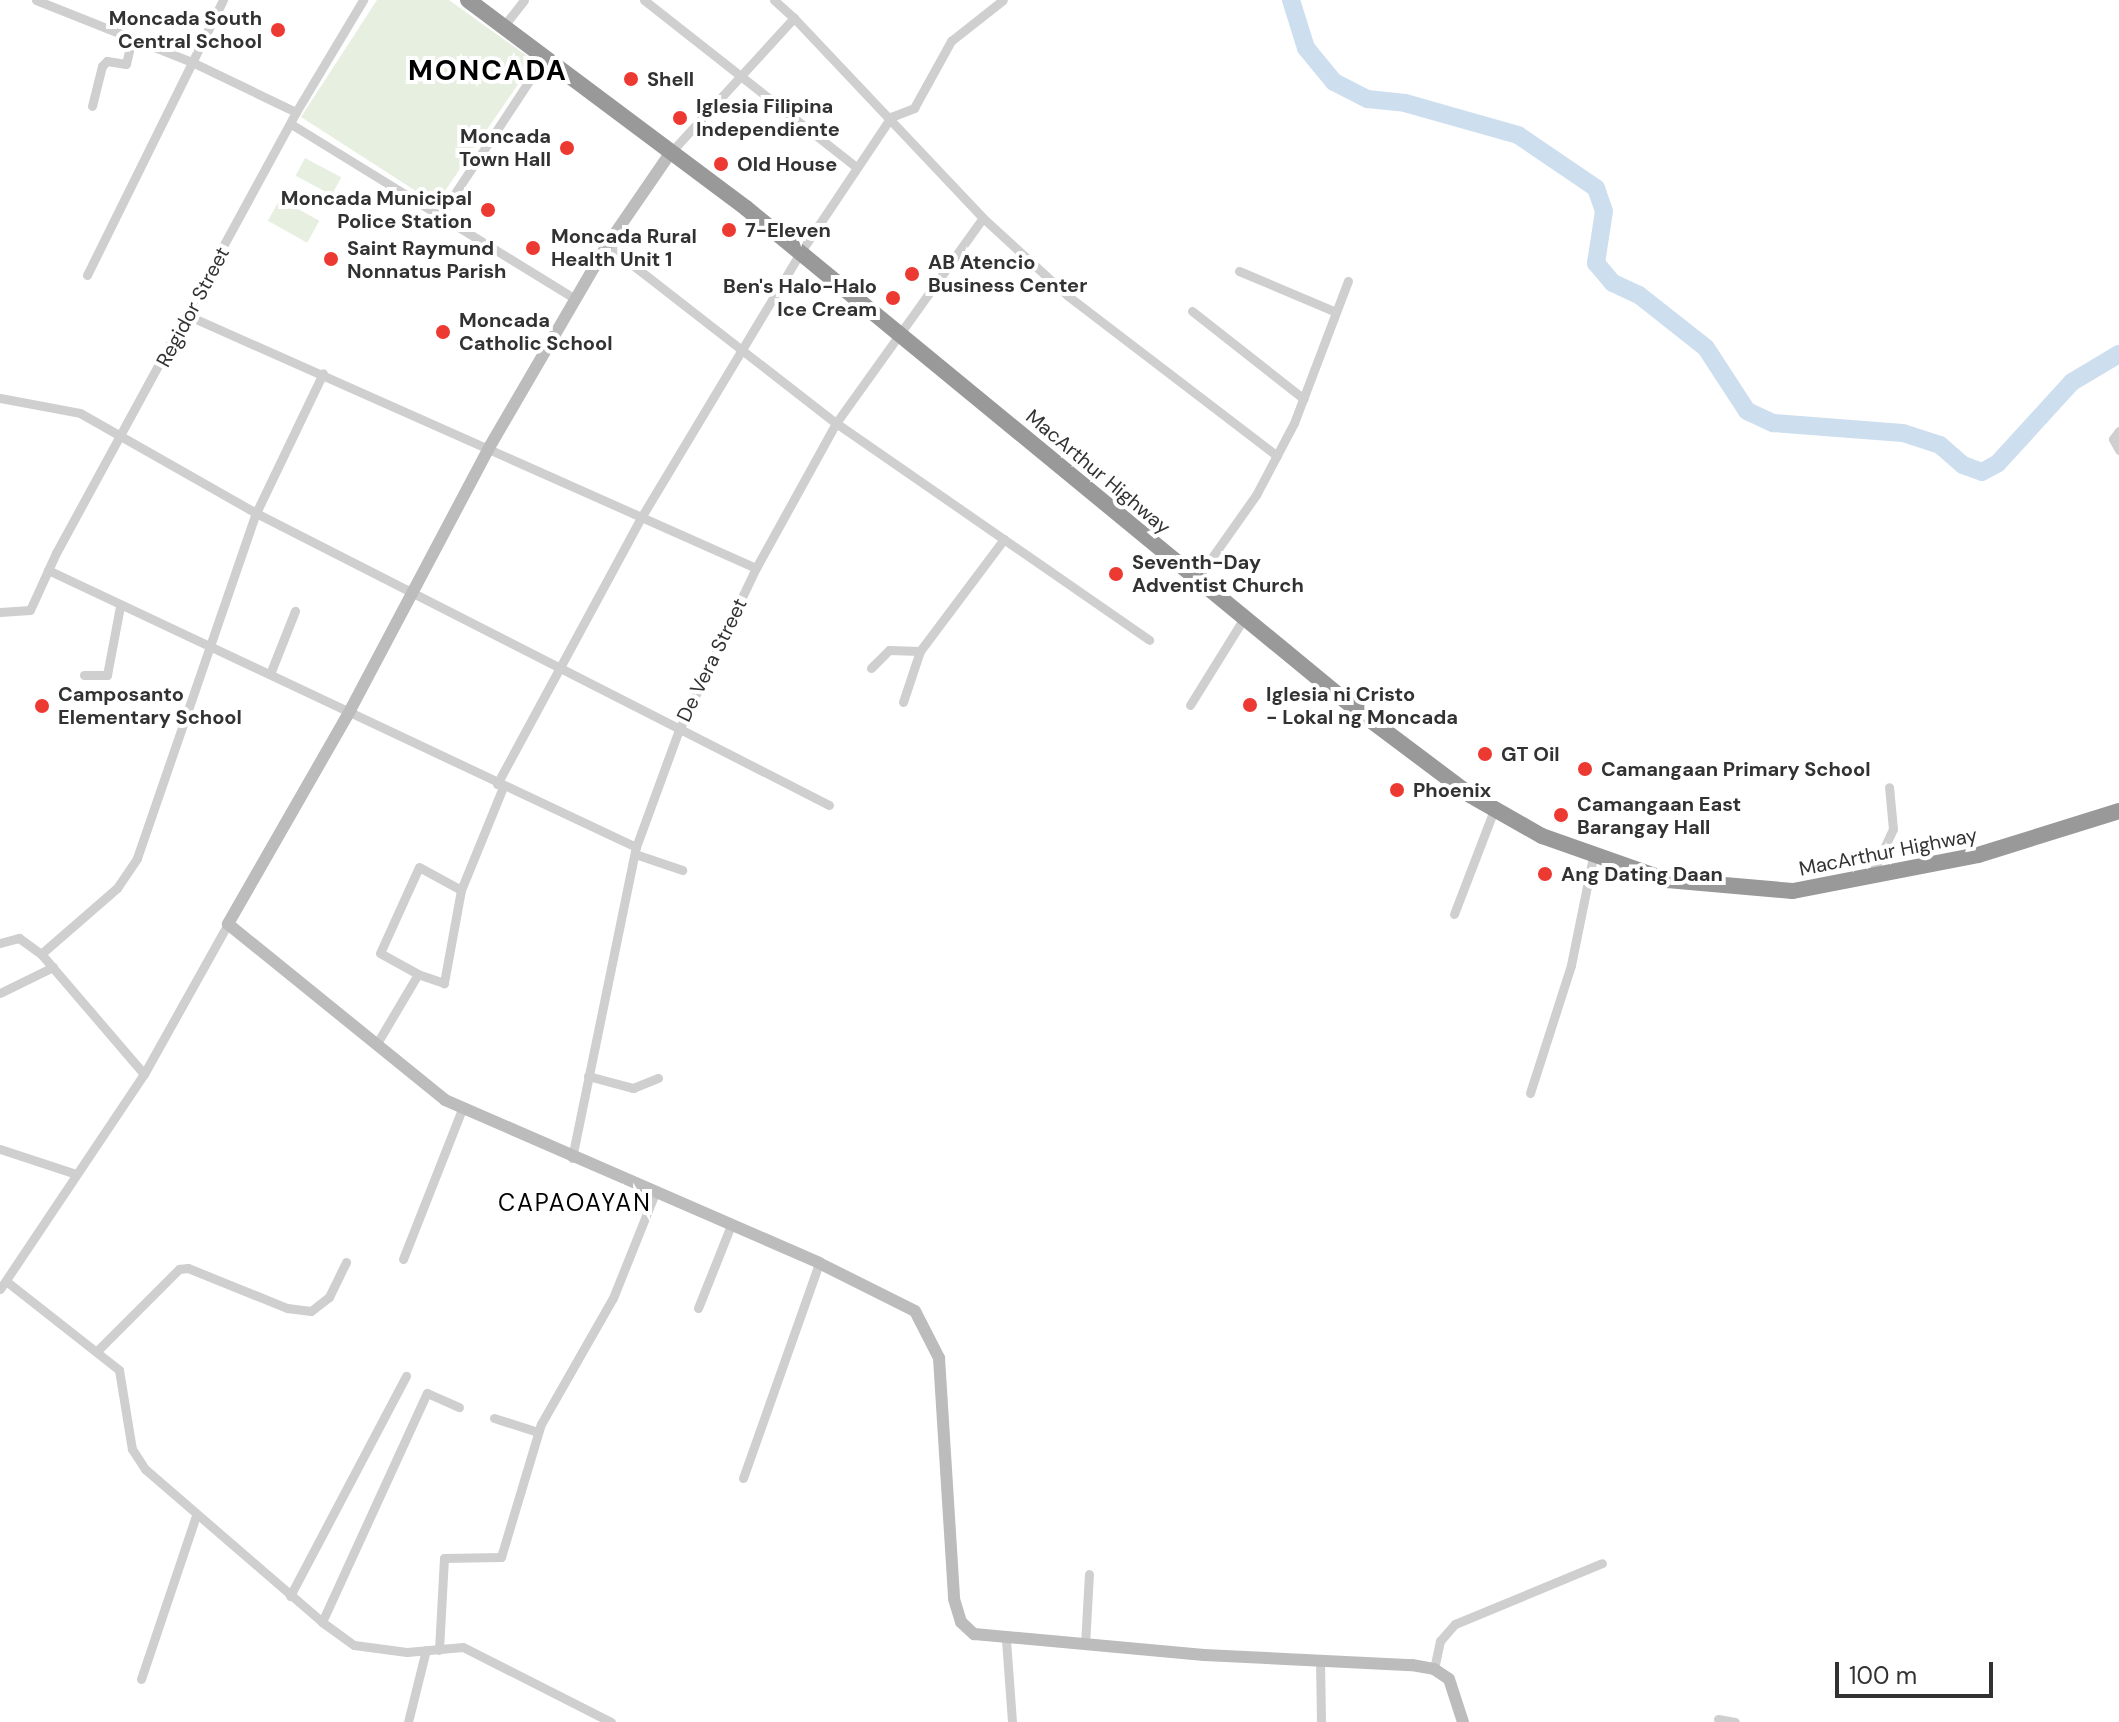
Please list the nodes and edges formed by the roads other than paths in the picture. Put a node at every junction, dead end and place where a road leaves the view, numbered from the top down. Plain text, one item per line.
1 (36, 0) edge
2 (223, 0) edge
3 (363, 0) edge
4 (468, 0) edge
5 (524, 0) edge
6 (644, 0) edge
7 (774, 0) edge
8 (1003, 0) edge
9 (794, 18) junction
10 (503, 27) junction
11 (132, 38) junction
12 (545, 57) junction
13 (194, 63) junction
14 (741, 73) junction
15 (92, 106) dead end
16 (296, 112) junction
17 (891, 117) junction
18 (291, 124) junction
19 (671, 152) junction
20 (856, 167) junction
21 (440, 216) junction
22 (983, 218) junction
23 (607, 245) junction
24 (800, 253) junction
25 (1239, 271) dead end
26 (87, 275) dead end
27 (1348, 281) dead end
28 (575, 299) junction
29 (1192, 311) dead end
30 (1336, 312) junction
31 (189, 316) junction
32 (898, 332) junction
33 (738, 349) junction
34 (323, 373) junction
35 (0, 398) edge
36 (1304, 399) junction
37 (836, 423) junction
38 (2119, 431) edge
39 (123, 436) junction
40 (490, 446) junction
41 (2119, 450) edge
42 (1277, 456) junction
43 (256, 513) junction
44 (642, 516) junction
45 (1004, 539) junction
46 (756, 568) junction
47 (48, 570) junction
48 (1196, 580) junction
49 (413, 591) junction
50 (120, 606) junction
51 (295, 611) dead end
52 (0, 612) edge
53 (1244, 618) junction
54 (1149, 640) dead end
55 (206, 649) junction
56 (920, 651) junction
57 (561, 667) junction
58 (871, 668) dead end
59 (270, 674) junction
60 (84, 675) dead end
61 (903, 702) dead end
62 (1190, 705) dead end
63 (351, 709) junction
64 (678, 732) junction
65 (500, 785) junction
66 (1889, 787) dead end
67 (829, 805) dead end
68 (1494, 810) junction
69 (2119, 811) edge
70 (635, 850) junction
71 (1593, 857) junction
72 (682, 870) dead end
73 (1871, 880) junction
74 (461, 890) junction
75 (1454, 914) dead end
76 (228, 924) junction
77 (0, 943) edge
78 (41, 954) junction
79 (53, 967) junction
80 (418, 974) junction
81 (0, 993) edge
82 (376, 1045) junction
83 (144, 1074) junction
84 (588, 1076) junction
85 (658, 1078) dead end
86 (1530, 1093) dead end
87 (462, 1109) junction
88 (0, 1149) edge
89 (572, 1158) junction
90 (76, 1174) junction
91 (655, 1193) junction
92 (731, 1225) junction
93 (403, 1259) dead end
94 (346, 1262) dead end
95 (819, 1263) junction
96 (3, 1285) edge
97 (698, 1308) dead end
98 (98, 1350) junction
99 (406, 1376) dead end
100 (459, 1407) dead end
101 (494, 1418) dead end
102 (538, 1432) junction
103 (743, 1478) dead end
104 (196, 1516) junction
105 (1602, 1563) dead end
106 (1089, 1574) dead end
107 (290, 1596) junction
108 (322, 1622) junction
109 (1006, 1640) junction
110 (1085, 1645) junction
111 (426, 1650) junction
112 (439, 1650) junction
113 (1320, 1659) junction
114 (1434, 1669) junction
115 (141, 1679) dead end
116 (409, 1719) edge
117 (1718, 1719) dead end
118 (607, 1721) edge
119 (400, 1722) edge
120 (1012, 1722) edge
121 (1321, 1722) edge
122 (1463, 1722) edge
123 (1735, 1722) edge

1 - 11 street
2 - 13 street
3 - 16 street, Regidor Street
4 - 10 highway, MacArthur Highway
5 - 10 street
6 - 14 street
7 - 9 street
8 - 17 street
9 - 14 street
9 - 17 street
10 - 12 highway, MacArthur Highway
11 - 13 street
11 - 15 street
12 - 19 highway, MacArthur Highway
12 - 21 street
13 - 16 street
13 - 26 street
14 - 19 street
14 - 20 street
16 - 18 street, Regidor Street
17 - 20 street
17 - 22 street
18 - 21 street
18 - 31 street, Regidor Street
19 - 23 street
19 - 24 highway, MacArthur Highway
20 - 24 street
21 - 28 street
22 - 32 street, De Vera Street
22 - 42 street
23 - 28 street
23 - 33 street
24 - 32 highway, MacArthur Highway
24 - 33 street
25 - 30 street
27 - 30 street
28 - 40 street
29 - 36 street
30 - 36 street
31 - 34 street
31 - 39 street, Regidor Street
32 - 37 street, De Vera Street
32 - 48 highway, MacArthur Highway
33 - 37 street
33 - 44 street
34 - 40 street
34 - 43 street
35 - 39 street
36 - 42 street
37 - 45 street
37 - 46 street, De Vera Street
38 - 41 street
39 - 43 street
39 - 47 street, Regidor Street
40 - 44 street
40 - 49 street
42 - 48 street
43 - 49 street
43 - 55 street
44 - 46 street
44 - 57 street
45 - 54 street
45 - 56 street
46 - 64 street, De Vera Street
47 - 50 street
47 - 52 street, Regidor Street
48 - 53 highway, MacArthur Highway
49 - 57 street
49 - 63 street
50 - 55 street
50 - 60 street
51 - 59 street
53 - 62 street
53 - 68 highway, MacArthur Highway
55 - 59 street
55 - 78 street
56 - 58 street
56 - 61 street
57 - 64 street
57 - 65 street
59 - 63 street
63 - 65 street
63 - 76 street
64 - 67 street
64 - 70 street, De Vera Street
65 - 70 street
65 - 74 street
66 - 73 street
68 - 71 highway, MacArthur Highway
68 - 75 street
69 - 73 highway, MacArthur Highway
70 - 72 street
70 - 84 street, De Vera Street
71 - 73 highway, MacArthur Highway
71 - 86 street
74 - 80 street
74 - 80 street
76 - 82 street
76 - 83 street
77 - 78 street
78 - 79 street
79 - 81 street
79 - 83 street
80 - 82 street
82 - 87 street
83 - 90 street
84 - 85 street
84 - 89 street, De Vera Street
87 - 89 street
87 - 93 street
88 - 90 street
89 - 91 street
90 - 96 street
91 - 92 street
91 - 102 street
92 - 95 street
92 - 97 street
94 - 98 street
95 - 103 street
95 - 109 street
96 - 98 street
98 - 104 street
99 - 107 street
100 - 108 street
101 - 102 street
102 - 112 street
104 - 107 street
104 - 115 street
105 - 114 street
106 - 110 street
107 - 108 street
108 - 111 street
109 - 110 street
109 - 120 street
110 - 113 street
111 - 112 street
111 - 116 street
112 - 118 street
113 - 114 street
113 - 121 street
114 - 122 street
116 - 119 street
117 - 123 street

